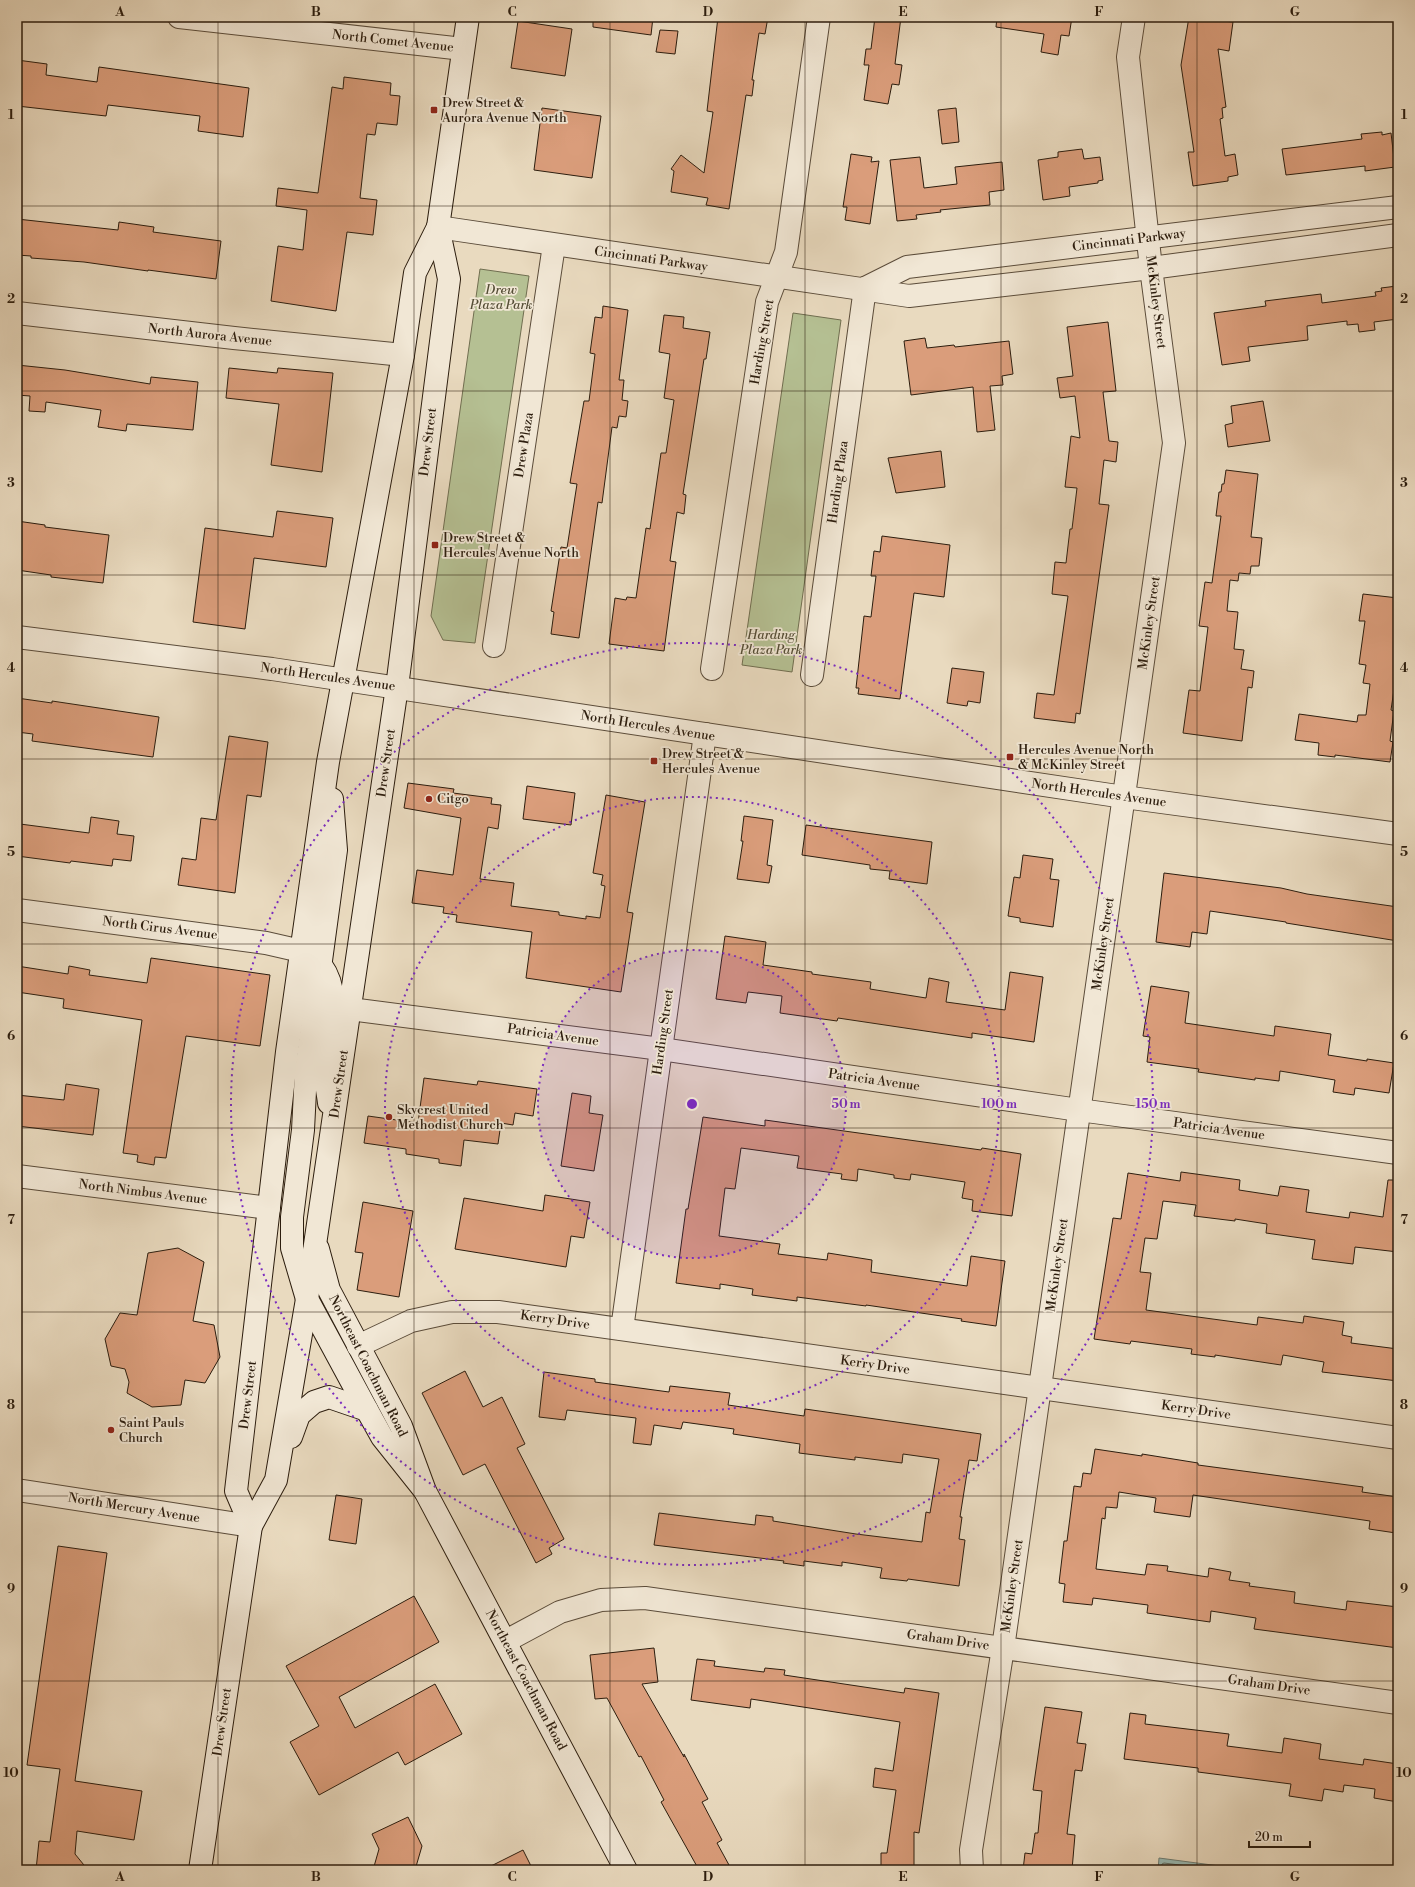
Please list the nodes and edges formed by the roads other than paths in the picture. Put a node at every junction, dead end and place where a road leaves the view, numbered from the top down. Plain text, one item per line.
1 (179, 17) edge
2 (468, 17) edge
3 (819, 17) edge
4 (1134, 17) edge
5 (464, 49) junction
6 (1398, 207) edge
7 (438, 227) junction
8 (1398, 235) edge
9 (1148, 238) junction
10 (554, 245) junction
11 (1151, 268) junction
12 (777, 277) junction
13 (865, 288) junction
14 (17, 313) edge
15 (403, 355) junction
16 (17, 637) edge
17 (494, 646) dead end
18 (712, 669) dead end
19 (812, 675) dead end
20 (343, 679) junction
21 (397, 687) junction
22 (705, 734) junction
23 (328, 762) junction
24 (1124, 797) junction
25 (1398, 834) edge
26 (17, 910) edge
27 (301, 951) junction
28 (321, 965) junction
29 (350, 1009) junction
30 (661, 1050) junction
31 (1079, 1110) junction
32 (332, 1130) junction
33 (1398, 1153) edge
34 (17, 1176) edge
35 (269, 1208) junction
36 (316, 1240) junction
37 (307, 1299) junction
38 (622, 1329) junction
39 (358, 1346) junction
40 (1040, 1388) junction
41 (367, 1410) junction
42 (1398, 1438) edge
43 (276, 1480) junction
44 (17, 1490) edge
45 (425, 1491) junction
46 (251, 1526) junction
47 (506, 1641) junction
48 (1003, 1648) junction
49 (1398, 1703) edge
50 (200, 1870) edge
51 (626, 1870) edge
52 (972, 1870) edge

1 - 5 street, North Comet Avenue
2 - 5 street, Drew Street
3 - 12 street, Harding Street
4 - 9 street, McKinley Street
5 - 7 street, Drew Street
6 - 9 street, Cincinnati Parkway
7 - 10 street, Cincinnati Parkway
7 - 15 street, Drew Street
7 - 21 street, Drew Street
8 - 11 street, Cincinnati Parkway
9 - 11 street, McKinley Street
9 - 13 street, Cincinnati Parkway
10 - 12 street, Cincinnati Parkway
10 - 17 street, Drew Plaza
11 - 13 street, Cincinnati Parkway
11 - 24 street, McKinley Street
12 - 13 street, Cincinnati Parkway
12 - 18 street, Harding Street
13 - 19 street, Harding Plaza
14 - 15 street, North Aurora Avenue
15 - 20 street, Drew Street
16 - 20 street, North Hercules Avenue
20 - 21 street, North Hercules Avenue
20 - 23 street, Drew Street
21 - 22 street, North Hercules Avenue
21 - 29 street, Drew Street
22 - 24 street, North Hercules Avenue
22 - 30 street, Harding Street
23 - 27 street, Drew Street
23 - 28 street, Drew Street
24 - 25 street, North Hercules Avenue
24 - 31 street, McKinley Street
26 - 27 street, North Cirus Avenue
27 - 28 street
27 - 35 street, Drew Street
28 - 32 street
28 - 37 street, Drew Street
29 - 30 street, Patricia Avenue
29 - 32 street, Drew Street
30 - 31 street, Patricia Avenue
30 - 38 street, Harding Street
31 - 33 street, Patricia Avenue
31 - 40 street, McKinley Street
32 - 36 street, Drew Street
34 - 35 street, North Nimbus Avenue
35 - 46 street, Drew Street
36 - 37 street, Drew Street
36 - 39 street, Northeast Coachman Road
37 - 41 street, Northeast Coachman Road
37 - 43 street, Drew Street
38 - 39 street, Kerry Drive
38 - 40 street, Kerry Drive
39 - 45 street, Northeast Coachman Road
40 - 42 street, Kerry Drive
40 - 48 street, McKinley Street
41 - 43 street
41 - 45 street, Northeast Coachman Road
43 - 46 street, Drew Street
44 - 46 street, North Mercury Avenue
45 - 47 street, Northeast Coachman Road
46 - 50 street, Drew Street
47 - 48 street, Graham Drive
47 - 51 street, Northeast Coachman Road
48 - 49 street, Graham Drive
48 - 52 street, McKinley Street

